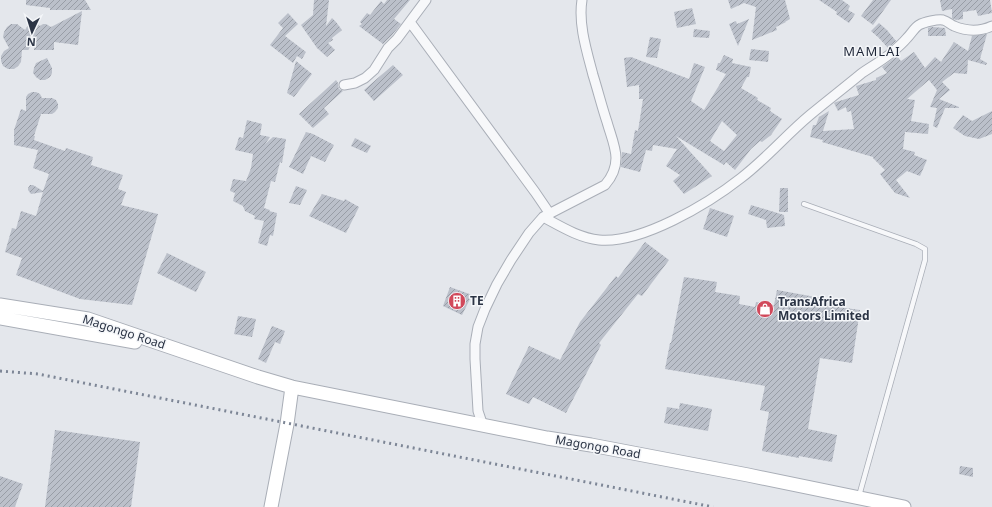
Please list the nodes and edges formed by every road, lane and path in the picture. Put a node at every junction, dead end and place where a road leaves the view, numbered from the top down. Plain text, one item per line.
1 (426, 0) edge
2 (582, 0) edge
3 (410, 22) junction
4 (992, 26) edge
5 (344, 85) dead end
6 (804, 204) dead end
7 (546, 215) junction
8 (0, 305) edge
9 (0, 318) edge
10 (176, 349) junction
11 (292, 387) junction
12 (483, 426) junction
13 (858, 498) junction
14 (271, 507) edge
15 (904, 507) edge

1 - 3 street
2 - 7 street
3 - 5 street
3 - 7 street
4 - 7 street
6 - 13 lane
7 - 12 street
8 - 10 street, Magongo Road
9 - 10 street, Magongo Road
10 - 11 street, Magongo Road
11 - 12 street, Magongo Road
11 - 14 street
12 - 13 street, Magongo Road
13 - 15 street, Magongo Road

